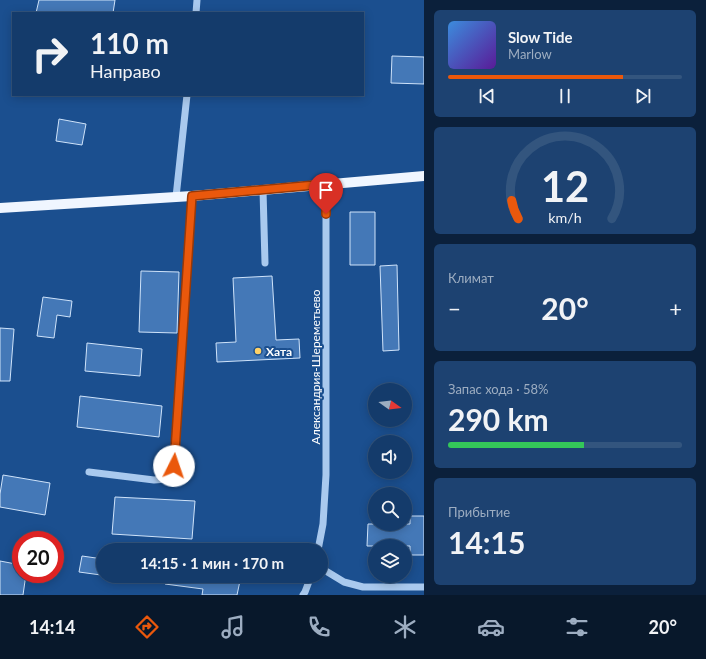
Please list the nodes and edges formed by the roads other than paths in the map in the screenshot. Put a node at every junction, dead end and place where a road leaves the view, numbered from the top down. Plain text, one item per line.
1 (197, 0) edge
2 (196, 12) edge
3 (187, 96) edge
4 (424, 176) edge
5 (326, 184) junction
6 (263, 190) junction
7 (192, 196) junction
8 (176, 197) junction
9 (0, 208) edge
10 (265, 263) dead end
11 (89, 472) dead end
12 (319, 543) edge
13 (328, 572) edge
14 (308, 583) edge
15 (379, 587) junction
16 (424, 587) edge
17 (303, 595) edge
18 (378, 595) edge

1 - 2 street
3 - 8 street
4 - 5 main road
5 - 6 main road
5 - 12 street, Александрия-Шереметьево
6 - 7 main road
6 - 10 street
7 - 8 main road
7 - 11 street
8 - 9 main road
13 - 15 street
14 - 17 street
15 - 16 street
15 - 18 street

